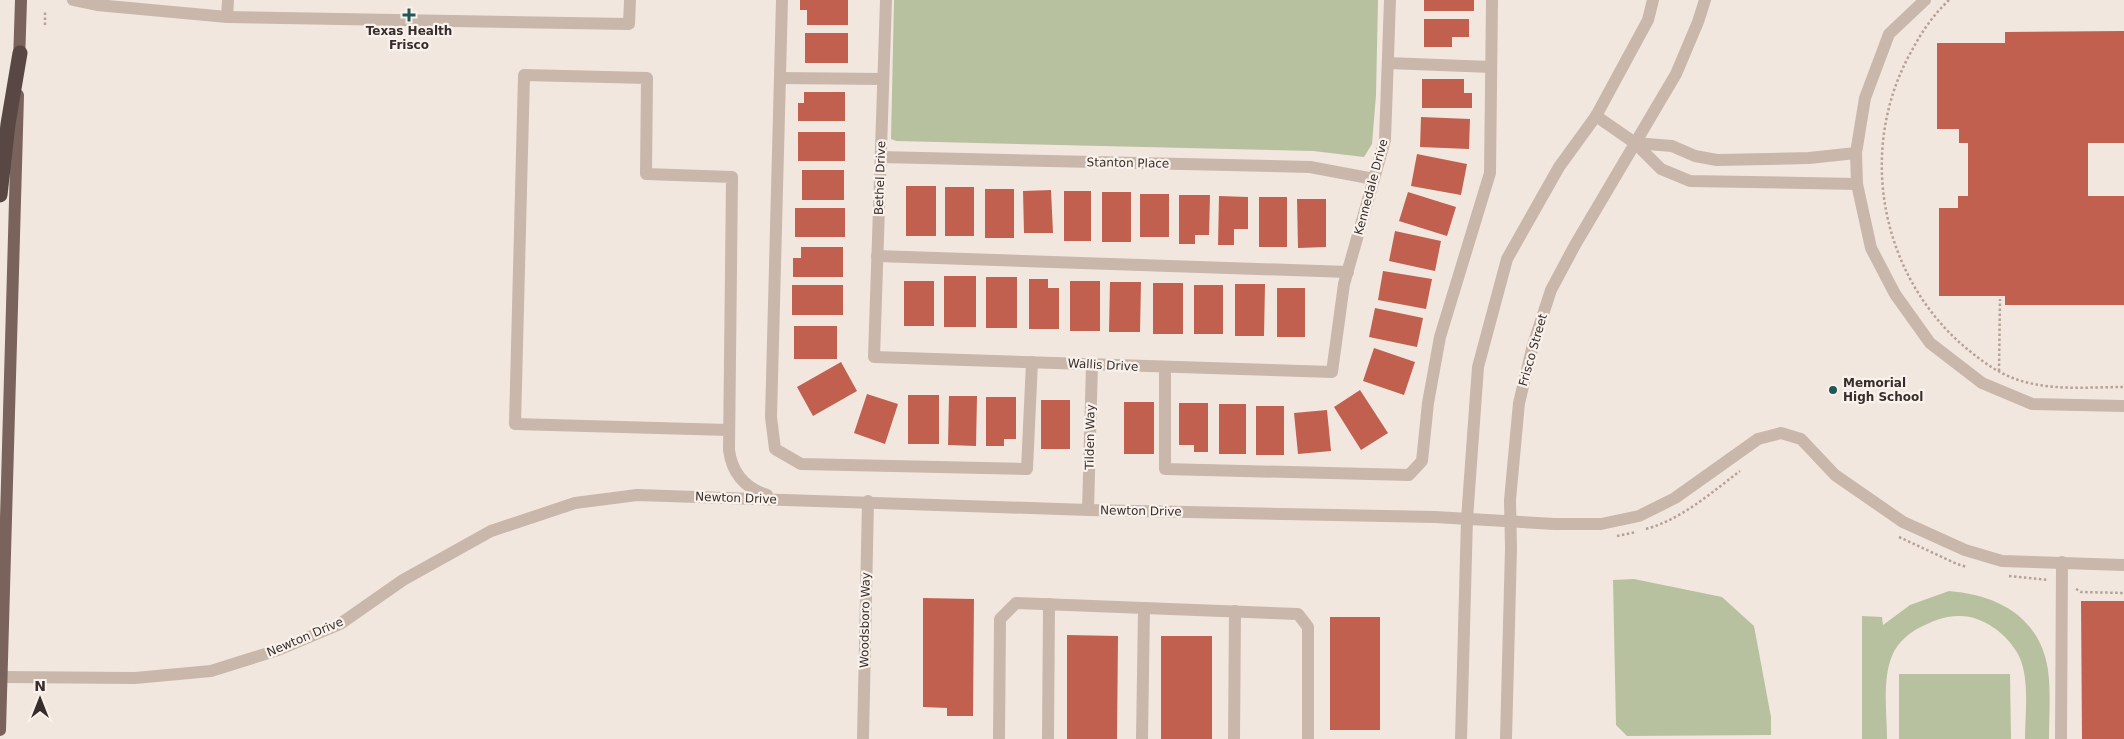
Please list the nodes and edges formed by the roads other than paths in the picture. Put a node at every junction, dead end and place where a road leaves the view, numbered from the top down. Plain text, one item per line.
1 (21, 0) edge
2 (73, 0) edge
3 (228, 0) edge
4 (630, 0) edge
5 (782, 0) edge
6 (886, 0) edge
7 (1390, 0) edge
8 (1492, 0) edge
9 (1653, 0) edge
10 (1705, 0) edge
11 (1925, 0) edge
12 (227, 17) junction
13 (20, 53) junction
14 (1388, 63) junction
15 (1491, 68) junction
16 (780, 78) junction
17 (883, 79) junction
18 (1596, 116) junction
19 (1636, 143) junction
20 (1856, 153) junction
21 (880, 157) junction
22 (1374, 179) junction
23 (1856, 184) junction
24 (0, 195) edge
25 (877, 256) junction
26 (1348, 272) junction
27 (874, 357) joint
28 (1032, 362) junction
29 (1092, 364) junction
30 (1166, 368) junction
31 (1332, 372) joint
32 (2124, 406) edge
33 (728, 430) junction
34 (776, 499) junction
35 (868, 501) junction
36 (1088, 510) junction
37 (1467, 519) junction
38 (1511, 522) junction
39 (2062, 562) junction
40 (2124, 565) edge
41 (1049, 604) junction
42 (1144, 608) junction
43 (1236, 611) junction
44 (2, 677) junction
45 (0, 730) edge
46 (863, 739) edge
47 (999, 739) edge
48 (1048, 739) edge
49 (1142, 739) edge
50 (1234, 739) edge
51 (1308, 739) edge
52 (1461, 739) edge
53 (1506, 739) edge
54 (2061, 739) edge

1 - 13 main road
2 - 12 street
3 - 12 street
4 - 12 street
5 - 16 street
6 - 17 street, Bethel Drive
7 - 14 street, Kennedale Drive
8 - 15 street
9 - 18 street
10 - 19 street, Frisco Street
11 - 20 street
13 - 24 highway
13 - 44 main road
14 - 15 street
14 - 22 street, Kennedale Drive
15 - 30 street
16 - 17 street
16 - 28 street
17 - 21 street, Bethel Drive
18 - 19 street
18 - 37 street
19 - 20 street
19 - 23 street
19 - 38 street, Frisco Street
20 - 23 street
21 - 22 street, Stanton Place
21 - 25 street, Bethel Drive
22 - 26 street, Kennedale Drive
23 - 32 street
25 - 26 street
25 - 27 street, Bethel Drive
26 - 31 street, Kennedale Drive
27 - 28 street, Wallis Drive
28 - 29 street, Wallis Drive
29 - 30 street, Wallis Drive
29 - 36 street, Tilden Way
30 - 31 street, Wallis Drive
33 - 33 street
33 - 34 street
34 - 35 street, Newton Drive
34 - 44 street, Newton Drive
35 - 36 street, Newton Drive
35 - 46 street, Woodsboro Way
36 - 37 street, Newton Drive
37 - 38 street, Newton Drive
37 - 52 street
38 - 39 street, Newton Drive
38 - 53 street, Frisco Street
39 - 40 street, Newton Drive
39 - 54 street
41 - 42 street
41 - 47 street
41 - 48 street
42 - 43 street
42 - 49 street
43 - 50 street
43 - 51 street
44 - 45 main road

